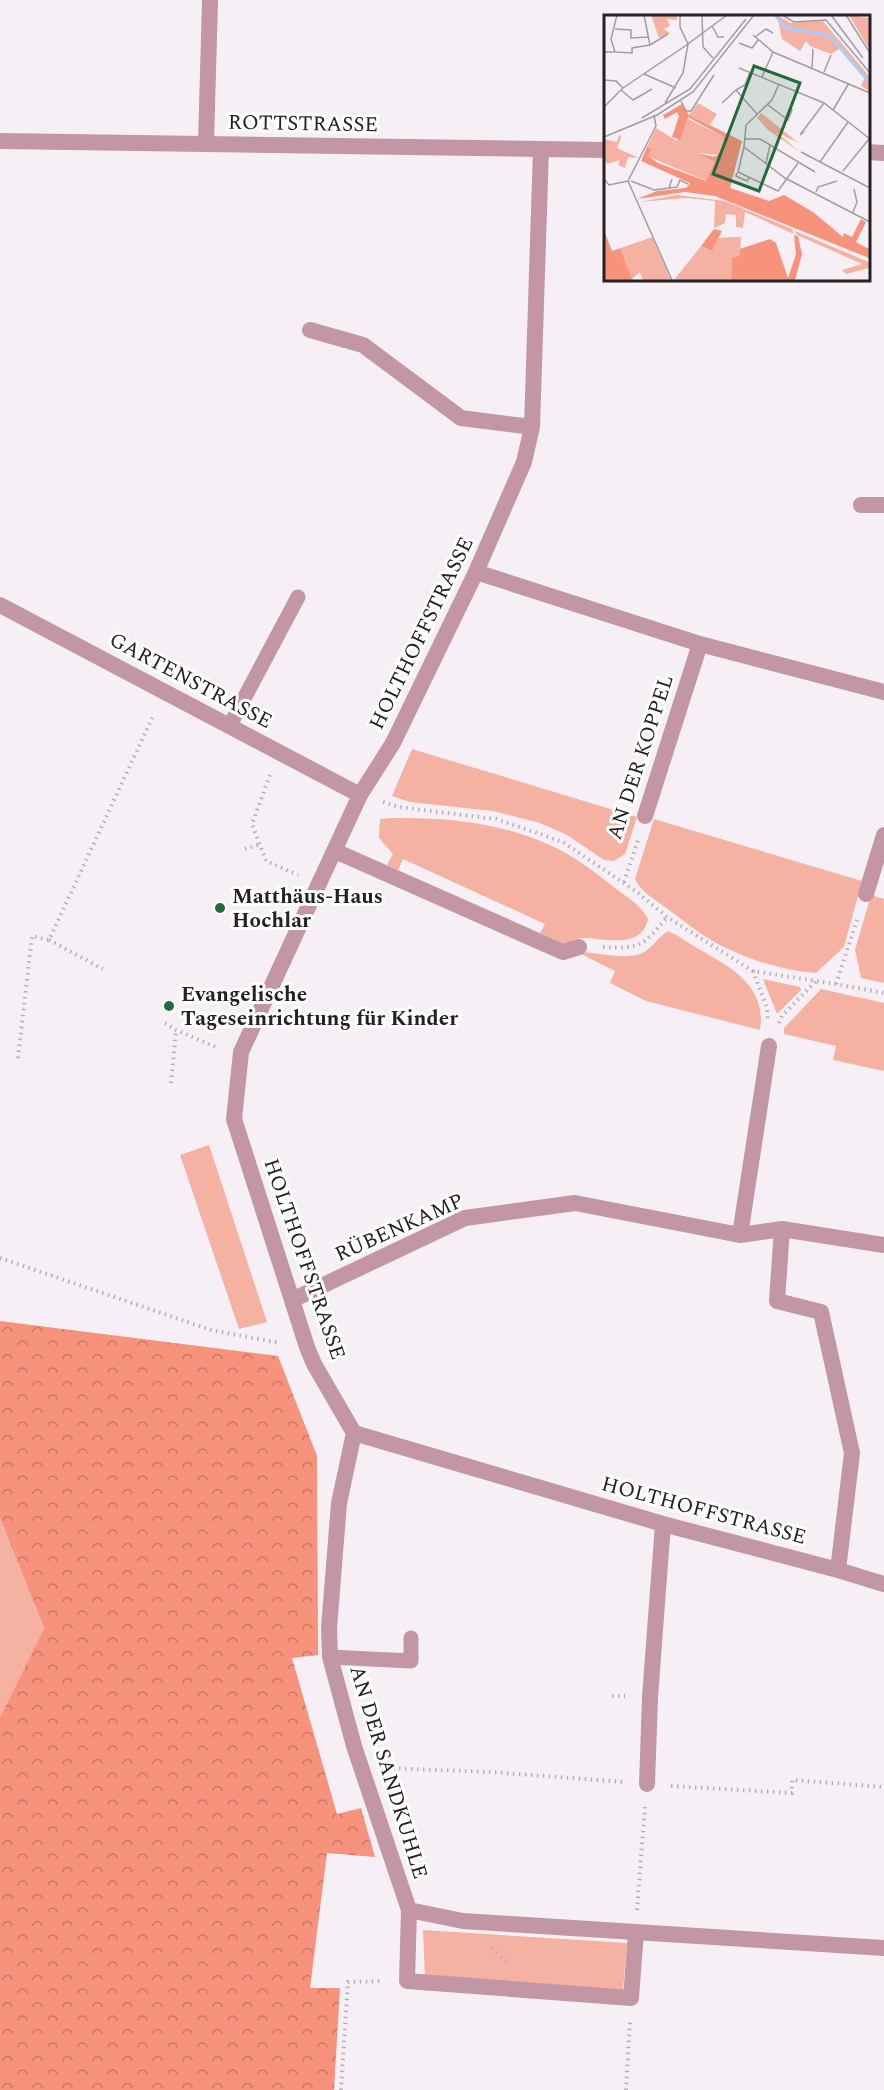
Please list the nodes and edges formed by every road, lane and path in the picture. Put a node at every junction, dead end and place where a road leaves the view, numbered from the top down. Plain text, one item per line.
1 (210, 0) edge
2 (0, 141) edge
3 (206, 144) junction
4 (541, 149) junction
5 (604, 150) edge
6 (869, 152) edge
7 (884, 153) edge
8 (310, 330) dead end
9 (532, 427) junction
10 (861, 505) dead end
11 (884, 505) edge
12 (476, 572) junction
13 (298, 597) dead end
14 (0, 605) edge
15 (699, 644) junction
16 (165, 691) junction
17 (884, 692) edge
18 (230, 725) junction
19 (282, 753) junction
20 (360, 795) junction
21 (645, 816) joint
22 (884, 835) edge
23 (258, 845) junction
24 (245, 849) dead end
25 (335, 851) junction
26 (624, 882) junction
27 (318, 884) junction
28 (866, 894) joint
29 (667, 917) junction
30 (49, 940) junction
31 (579, 947) joint
32 (103, 969) dead end
33 (753, 971) junction
34 (816, 981) junction
35 (836, 984) junction
36 (884, 993) edge
37 (165, 1023) dead end
38 (176, 1030) junction
39 (769, 1046) junction
40 (240, 1057) junction
41 (18, 1058) dead end
42 (171, 1083) dead end
43 (782, 1229) junction
44 (740, 1235) junction
45 (884, 1245) edge
46 (0, 1258) edge
47 (292, 1300) junction
48 (308, 1347) junction
49 (354, 1433) junction
50 (663, 1524) junction
51 (838, 1570) junction
52 (884, 1584) edge
53 (411, 1638) dead end
54 (330, 1657) junction
55 (647, 1784) joint
56 (409, 1910) junction
57 (463, 1920) junction
58 (636, 1932) junction
59 (884, 1948) edge
60 (407, 1981) junction
61 (538, 1990) junction
62 (631, 1998) junction
63 (341, 2090) edge
64 (626, 2090) edge

1 - 3 street
2 - 3 street, ROTTSTRASSE
3 - 4 street, ROTTSTRASSE
4 - 5 street, ROTTSTRASSE
4 - 9 street, HOLTHOFFSTRASSE
6 - 7 street
8 - 9 street
9 - 12 street, HOLTHOFFSTRASSE
10 - 11 street
12 - 15 street
12 - 20 street, HOLTHOFFSTRASSE
13 - 18 lane
14 - 16 street, GARTENSTRASSE
15 - 17 street
15 - 21 street, AN DER KOPPEL
16 - 18 street, GARTENSTRASSE
16 - 30 path
18 - 19 street, GARTENSTRASSE
19 - 20 street, GARTENSTRASSE
19 - 23 path
20 - 25 street, HOLTHOFFSTRASSE
20 - 26 path
21 - 26 path, AN DER KOPPEL
22 - 28 street
23 - 24 path
23 - 27 path
25 - 27 street, HOLTHOFFSTRASSE
25 - 31 street
26 - 29 path
27 - 40 street, HOLTHOFFSTRASSE
28 - 35 path
29 - 31 path
29 - 33 path
30 - 32 path
30 - 41 path
33 - 34 path
33 - 39 path
34 - 35 path
34 - 39 path
35 - 36 path
37 - 38 path
38 - 40 path
38 - 42 path
39 - 44 street
40 - 47 street, HOLTHOFFSTRASSE
43 - 44 street, RÜBENKAMP
43 - 45 street, RÜBENKAMP
43 - 51 street
44 - 47 street, RÜBENKAMP
46 - 48 path
47 - 48 street, HOLTHOFFSTRASSE
48 - 49 street, HOLTHOFFSTRASSE
49 - 50 street, HOLTHOFFSTRASSE
49 - 54 street, AN DER SANDKUHLE
50 - 51 street, HOLTHOFFSTRASSE
50 - 55 street
51 - 52 street, HOLTHOFFSTRASSE
53 - 54 lane
54 - 56 street, AN DER SANDKUHLE
55 - 58 path
56 - 57 street, AN DER SANDKUHLE
56 - 60 street, AN DER SANDKUHLE
57 - 58 street, AN DER SANDKUHLE
57 - 61 path
58 - 59 street, AN DER SANDKUHLE
58 - 62 street
60 - 61 street
60 - 63 path
61 - 62 street
62 - 64 path

